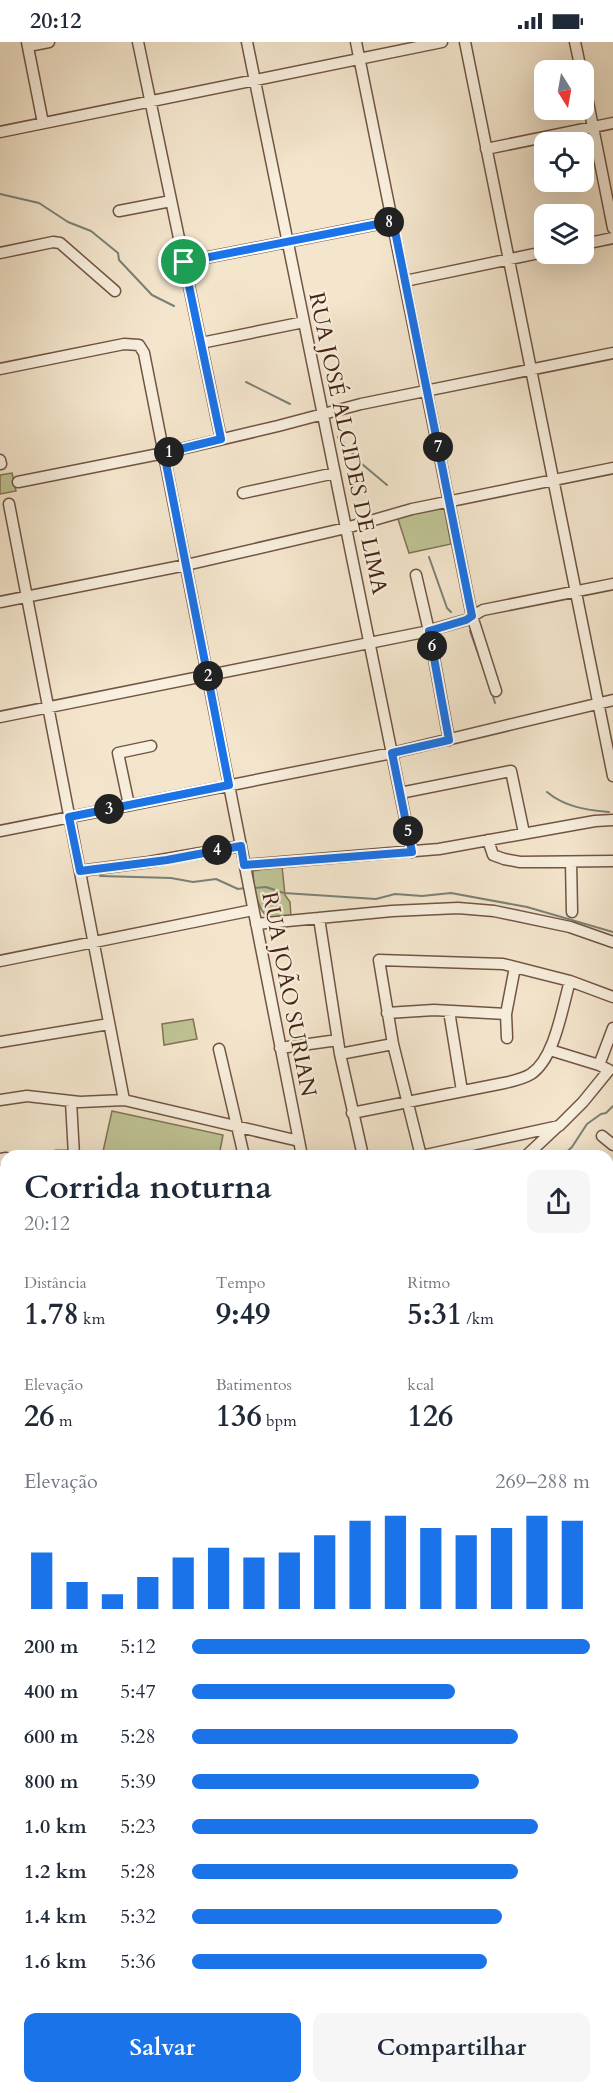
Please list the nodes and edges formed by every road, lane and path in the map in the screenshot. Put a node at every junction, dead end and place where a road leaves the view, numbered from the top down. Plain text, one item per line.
1 (50, 42) edge
2 (138, 42) edge
3 (247, 42) edge
4 (356, 42) edge
5 (442, 42) edge
6 (465, 42) edge
7 (575, 42) edge
8 (27, 44) edge
9 (360, 59) junction
10 (579, 60) edge
11 (255, 80) junction
12 (150, 101) junction
13 (591, 120) edge
14 (43, 123) junction
15 (613, 123) edge
16 (593, 128) junction
17 (0, 132) edge
18 (486, 149) junction
19 (171, 201) junction
20 (119, 211) dead end
21 (393, 221) junction
22 (613, 228) edge
23 (613, 238) edge
24 (288, 242) junction
25 (594, 242) edge
26 (0, 253) edge
27 (534, 254) edge
28 (509, 260) junction
29 (184, 262) junction
30 (405, 281) junction
31 (115, 291) dead end
32 (304, 322) junction
33 (201, 343) junction
34 (613, 353) edge
35 (0, 369) edge
36 (531, 370) junction
37 (427, 391) junction
38 (323, 414) junction
39 (221, 439) junction
40 (164, 453) junction
41 (613, 468) edge
42 (335, 472) junction
43 (553, 480) junction
44 (18, 482) dead end
45 (243, 493) dead end
46 (449, 502) junction
47 (9, 504) dead end
48 (346, 528) junction
49 (186, 565) junction
50 (416, 575) dead end
51 (613, 584) edge
52 (576, 591) junction
53 (27, 596) junction
54 (0, 602) edge
55 (472, 616) junction
56 (429, 631) junction
57 (369, 642) junction
58 (207, 675) junction
59 (496, 691) dead end
60 (613, 700) edge
61 (598, 704) junction
62 (48, 707) junction
63 (0, 717) edge
64 (449, 740) junction
65 (151, 746) dead end
66 (392, 753) junction
67 (613, 776) edge
68 (229, 785) junction
69 (400, 793) junction
70 (129, 805) junction
71 (69, 817) junction
72 (613, 820) edge
73 (0, 831) edge
74 (524, 833) junction
75 (488, 840) junction
76 (241, 846) junction
77 (412, 852) junction
78 (613, 861) edge
79 (571, 862) junction
80 (244, 865) junction
81 (80, 871) junction
82 (253, 910) junction
83 (572, 912) dead end
84 (319, 918) junction
85 (256, 924) junction
86 (94, 942) junction
87 (613, 942) edge
88 (0, 961) edge
89 (515, 967) junction
90 (570, 981) junction
91 (613, 997) edge
92 (448, 1011) junction
93 (387, 1013) junction
94 (506, 1014) junction
95 (109, 1024) junction
96 (613, 1030) edge
97 (507, 1038) dead end
98 (338, 1040) junction
99 (0, 1042) edge
100 (393, 1044) junction
101 (280, 1048) junction
102 (219, 1049) dead end
103 (550, 1050) junction
104 (340, 1054) junction
105 (599, 1065) junction
106 (462, 1091) junction
107 (0, 1100) edge
108 (124, 1100) junction
109 (71, 1101) junction
110 (407, 1102) junction
111 (352, 1113) junction
112 (559, 1126) junction
113 (238, 1128) junction
114 (602, 1136) dead end
115 (299, 1141) junction
116 (613, 1145) edge
117 (74, 1150) edge
118 (243, 1150) edge
119 (301, 1150) edge
120 (361, 1150) edge
121 (419, 1150) edge
122 (449, 1150) edge
123 (533, 1150) edge

1 - 8 street
2 - 12 street
3 - 11 street, RUA JOSÉ ALCIDES DE LIMA
4 - 9 street
5 - 9 street
6 - 18 street
7 - 10 street
8 - 14 street
9 - 11 street
9 - 21 street
11 - 12 street
11 - 24 street, RUA JOSÉ ALCIDES DE LIMA
12 - 14 street
12 - 19 street
13 - 16 street
14 - 17 street
15 - 16 street
16 - 18 street
16 - 22 street
18 - 28 street
19 - 20 street
19 - 29 street
21 - 24 street
21 - 30 street
23 - 25 street
24 - 29 street
24 - 32 street, RUA JOSÉ ALCIDES DE LIMA
26 - 31 street
27 - 28 street
28 - 30 street
28 - 36 street
29 - 33 street
30 - 37 street
32 - 33 street
32 - 38 street, RUA JOSÉ ALCIDES DE LIMA
33 - 39 street
34 - 36 street
35 - 40 street, RUA JOÃO SURIAN
36 - 37 street
36 - 43 street
37 - 38 street
37 - 46 street
38 - 39 street
38 - 42 street, RUA JOSÉ ALCIDES DE LIMA
39 - 40 street
40 - 44 street
40 - 49 street, RUA JOÃO SURIAN
41 - 43 street
42 - 45 street
42 - 48 street, RUA JOSÉ ALCIDES DE LIMA
43 - 46 street
43 - 52 street
46 - 48 street
46 - 55 street
47 - 53 street
48 - 49 street
48 - 57 street, RUA JOSÉ ALCIDES DE LIMA
49 - 53 street
49 - 58 street, RUA JOÃO SURIAN
50 - 56 street
51 - 52 street
52 - 55 street
52 - 61 street
53 - 54 street
53 - 62 street
55 - 56 street
55 - 59 street
56 - 57 street
56 - 64 street
57 - 58 street
57 - 66 street, RUA JOSÉ ALCIDES DE LIMA
58 - 62 street
58 - 68 street, RUA JOÃO SURIAN
60 - 61 street
61 - 64 street
61 - 67 street
62 - 63 street
62 - 71 street
64 - 66 street
65 - 70 street
66 - 68 street
66 - 69 street, RUA JOSÉ ALCIDES DE LIMA
68 - 70 street
68 - 76 street, RUA JOÃO SURIAN
69 - 74 street
69 - 77 street, RUA JOSÉ ALCIDES DE LIMA
70 - 71 street
71 - 73 street
71 - 81 street
72 - 74 street
74 - 75 street
75 - 77 street
75 - 79 street
76 - 80 street, RUA JOÃO SURIAN
76 - 81 street
77 - 80 street
78 - 79 street
79 - 83 street
80 - 82 street, RUA JOÃO SURIAN
81 - 86 street
82 - 85 street, RUA JOÃO SURIAN
82 - 86 street
84 - 85 street
84 - 87 street
84 - 98 street
85 - 101 street, RUA JOÃO SURIAN
86 - 88 street
86 - 95 street
89 - 90 street
89 - 93 street
89 - 94 street
90 - 91 street
90 - 103 street
92 - 93 street
92 - 94 street
92 - 106 street
93 - 100 street
94 - 97 street
95 - 99 street
95 - 108 street
96 - 105 street
98 - 101 street
98 - 104 street
100 - 104 street
100 - 110 street
101 - 115 street, RUA JOÃO SURIAN
102 - 113 street
103 - 105 street
103 - 106 street
104 - 111 street
105 - 112 street
106 - 110 street
107 - 109 street
108 - 109 street
108 - 113 street
109 - 117 street
110 - 111 street
110 - 121 street
111 - 120 street
112 - 122 street
112 - 123 street
113 - 115 street
113 - 118 street
114 - 116 street
115 - 119 street, RUA JOÃO SURIAN

